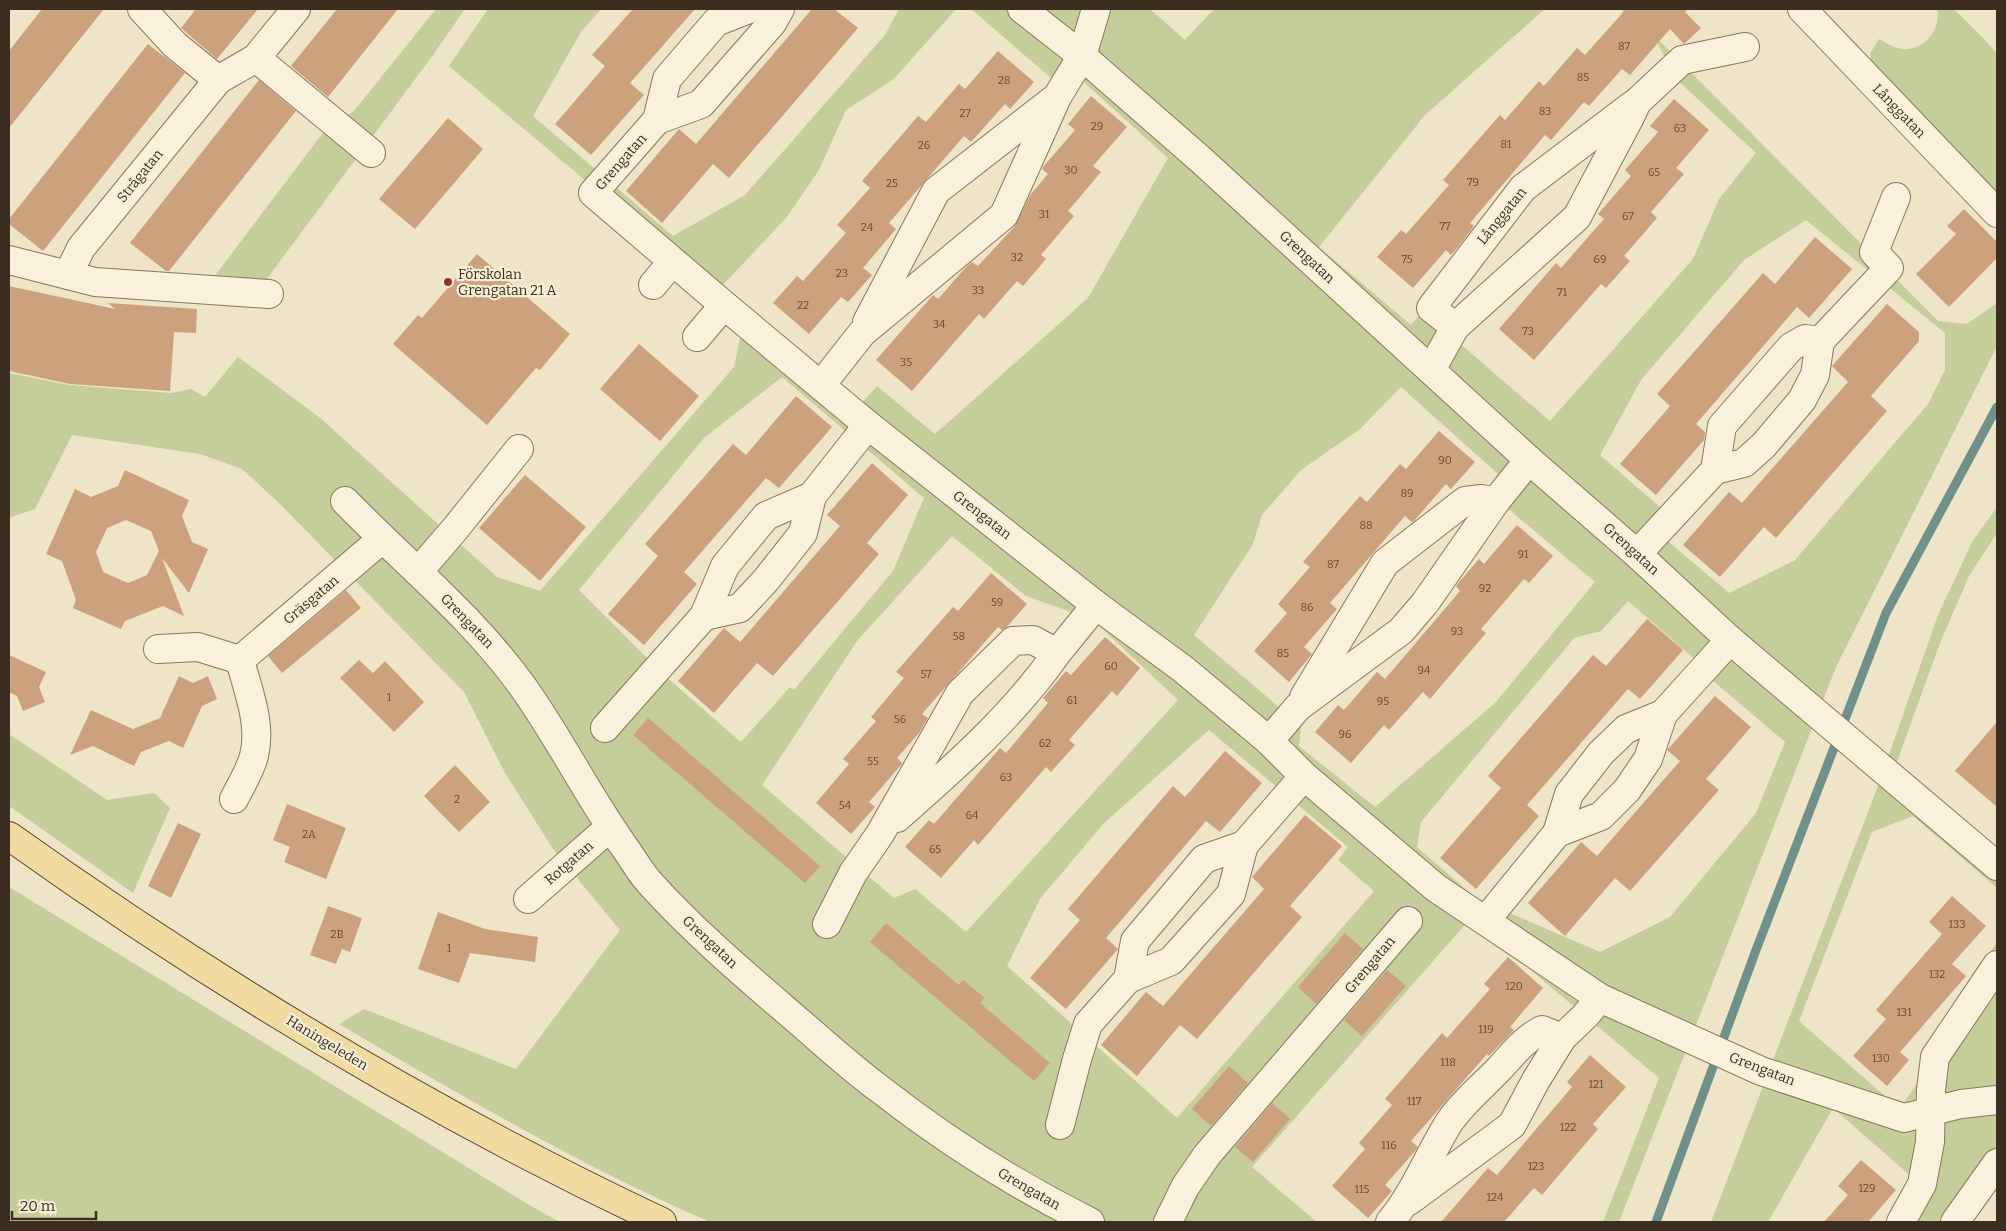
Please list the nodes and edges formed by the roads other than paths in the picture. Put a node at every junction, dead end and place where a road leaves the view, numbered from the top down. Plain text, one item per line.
1 (142, 9) edge
2 (296, 9) edge
3 (750, 9) edge
4 (780, 9) edge
5 (1022, 9) edge
6 (1096, 9) edge
7 (1802, 9) edge
8 (763, 33) junction
9 (1745, 47) dead end
10 (1082, 56) junction
11 (256, 58) junction
12 (218, 80) junction
13 (1057, 97) junction
14 (1637, 102) junction
15 (657, 120) junction
16 (1006, 136) junction
17 (371, 153) dead end
18 (1031, 155) junction
19 (1896, 197) dead end
20 (1997, 213) edge
21 (9, 260) edge
22 (672, 262) junction
23 (68, 275) junction
24 (653, 285) dead end
25 (269, 294) dead end
26 (724, 305) junction
27 (1455, 328) junction
28 (862, 332) junction
29 (697, 337) dead end
30 (1820, 341) junction
31 (1431, 370) junction
32 (821, 385) junction
33 (868, 424) junction
34 (519, 449) dead end
35 (1529, 460) junction
36 (1715, 470) junction
37 (812, 496) junction
38 (345, 500) dead end
39 (1496, 501) junction
40 (382, 539) junction
41 (1637, 554) junction
42 (418, 572) junction
43 (1096, 605) junction
44 (704, 616) junction
45 (1730, 640) junction
46 (158, 649) dead end
47 (1057, 653) junction
48 (240, 660) junction
49 (1298, 707) junction
50 (1663, 714) junction
51 (605, 728) dead end
52 (1269, 741) junction
53 (1304, 776) junction
54 (234, 799) dead end
55 (610, 826) junction
56 (1557, 833) junction
57 (880, 834) junction
58 (9, 836) edge
59 (1244, 845) junction
60 (1997, 866) edge
61 (528, 899) dead end
62 (1486, 920) junction
63 (1408, 921) dead end
64 (827, 924) dead end
65 (1997, 965) edge
66 (1128, 979) junction
67 (1600, 998) junction
68 (1562, 1038) junction
69 (1997, 1100) edge
70 (1931, 1111) junction
71 (1060, 1125) dead end
72 (1997, 1163) edge
73 (1396, 1214) edge
74 (662, 1222) edge
75 (1090, 1222) edge
76 (1168, 1222) edge
77 (1901, 1222) edge
78 (1956, 1222) edge

1 - 12 street
2 - 11 street, Strågatan
3 - 8 street, Grengatan
3 - 15 street, Grengatan
4 - 8 street, Grengatan
5 - 10 street, Grengatan
6 - 10 street
7 - 20 street, Långgatan
8 - 15 street, Grengatan
9 - 14 street, Långgatan
10 - 13 street
10 - 31 street, Grengatan
11 - 12 street, Strågatan
11 - 17 street
12 - 23 street, Strågatan
13 - 16 street
13 - 18 street
14 - 27 street, Långgatan
14 - 27 street, Långgatan
15 - 22 street, Grengatan
16 - 18 street
16 - 28 street
18 - 28 street
19 - 30 street
21 - 23 street
22 - 24 street
22 - 26 street, Grengatan
23 - 25 street
26 - 29 street
26 - 32 street, Grengatan
27 - 31 street, Långgatan
28 - 32 street
30 - 36 street
30 - 36 street
31 - 35 street, Grengatan
32 - 33 street, Grengatan
33 - 37 street
33 - 43 street, Grengatan
34 - 42 street
35 - 39 street
35 - 41 street, Grengatan
36 - 41 street
37 - 44 street
37 - 44 street
38 - 40 street, Grengatan
39 - 49 street
39 - 49 street
40 - 42 street, Grengatan
40 - 48 street, Gräsgatan
41 - 45 street, Grengatan
42 - 55 street, Grengatan
43 - 47 street
43 - 52 street, Grengatan
44 - 51 street
45 - 50 street
45 - 60 street, Grengatan
46 - 48 street
47 - 57 street
47 - 57 street
48 - 54 street
49 - 52 street
50 - 56 street
50 - 56 street
52 - 53 street, Grengatan
53 - 59 street
53 - 62 street, Grengatan
55 - 61 street, Rotgatan
55 - 75 street, Grengatan
56 - 62 street
57 - 64 street
58 - 74 main road, Haningeleden
59 - 66 street
59 - 66 street
62 - 67 street, Grengatan
63 - 76 street, Grengatan
65 - 70 street
66 - 71 street
67 - 68 street
67 - 70 street, Grengatan
68 - 73 street
68 - 73 street
69 - 70 street, Grengatan
70 - 77 street
72 - 78 street

